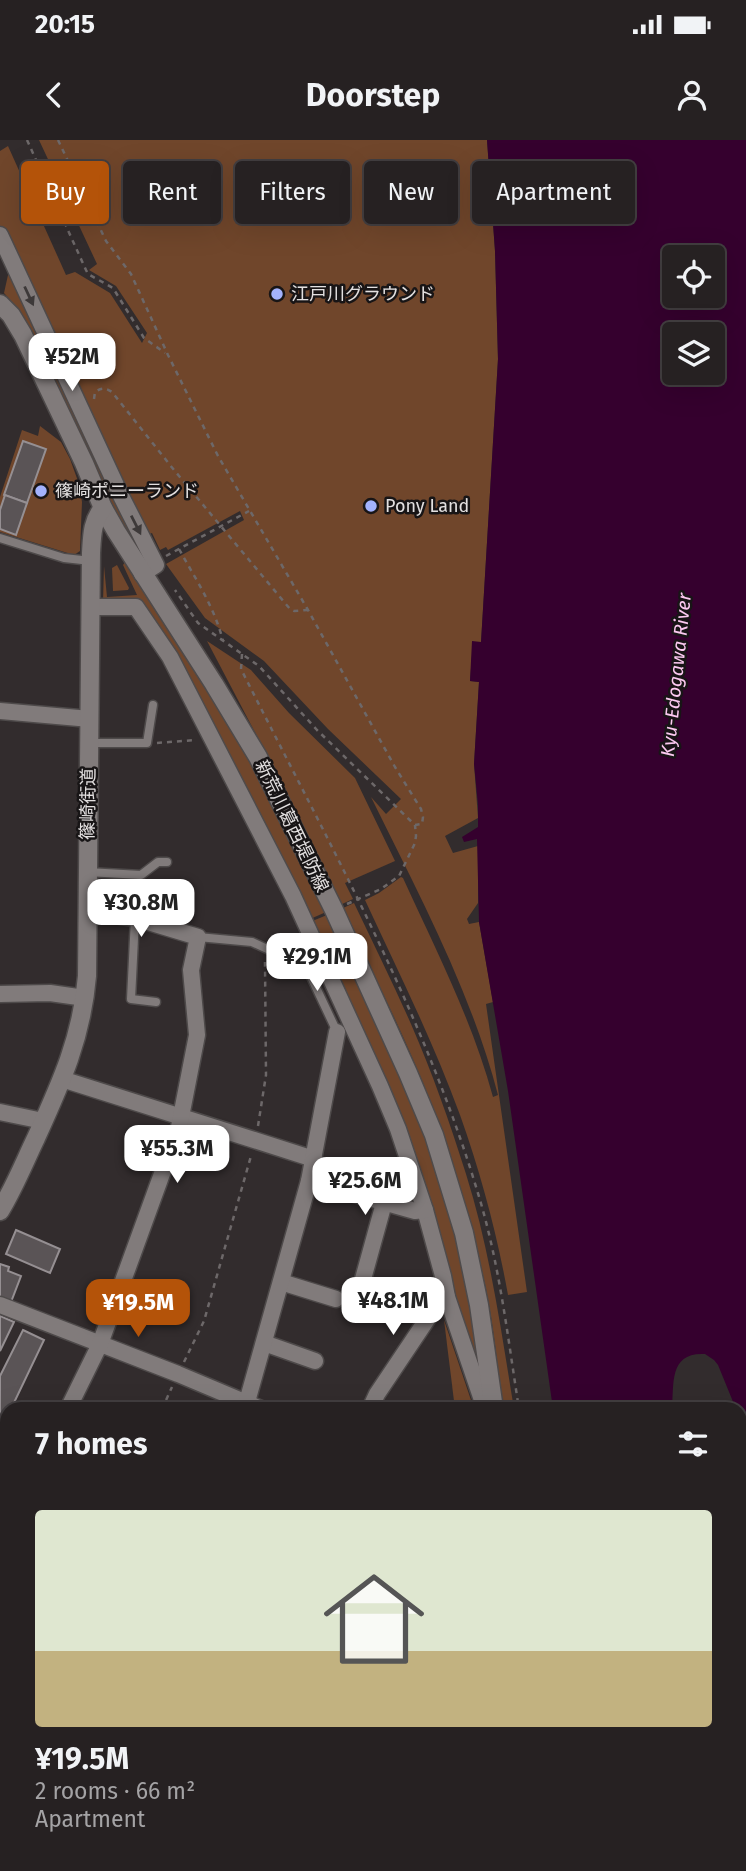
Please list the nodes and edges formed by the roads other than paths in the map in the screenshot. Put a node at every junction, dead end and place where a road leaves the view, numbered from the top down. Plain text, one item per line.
1 (0, 234) edge
2 (0, 304) edge
3 (103, 508) junction
4 (0, 538) edge
5 (91, 561) junction
6 (142, 574) junction
7 (91, 607) junction
8 (153, 705) dead end
9 (0, 710) edge
10 (90, 719) junction
11 (89, 743) junction
12 (167, 862) dead end
13 (87, 872) junction
14 (88, 911) junction
15 (135, 918) junction
16 (198, 937) junction
17 (0, 994) edge
18 (85, 998) junction
19 (156, 1002) dead end
20 (337, 1032) joint
21 (62, 1079) junction
22 (0, 1112) edge
23 (181, 1117) junction
24 (43, 1121) junction
25 (314, 1159) junction
26 (309, 1181) junction
27 (384, 1203) junction
28 (0, 1210) edge
29 (425, 1210) junction
30 (281, 1282) junction
31 (447, 1297) junction
32 (336, 1298) dead end
33 (388, 1301) dead end
34 (0, 1305) edge
35 (264, 1343) junction
36 (100, 1344) junction
37 (315, 1361) dead end
38 (71, 1402) edge
39 (240, 1402) edge
40 (252, 1402) edge
41 (373, 1402) edge
42 (483, 1402) edge
43 (493, 1402) edge

1 -> 6 street
2 - 3 main road, 新荒川葛西堤防線
3 - 5 main road, 篠崎街道
3 - 6 main road, 新荒川葛西堤防線
4 - 5 lane
5 - 7 main road, 篠崎街道
6 - 43 main road, 新荒川葛西堤防線
7 - 10 main road, 篠崎街道
7 - 29 street
8 - 11 lane
9 - 10 street
10 - 11 main road, 篠崎街道
11 - 13 main road, 篠崎街道
12 - 13 lane
13 - 14 main road, 篠崎街道
14 - 15 street
14 - 18 main road, 篠崎街道
15 - 16 street
15 - 19 lane
16 - 20 lane
16 - 23 street
17 - 18 street
18 - 21 main road, 篠崎街道
20 - 25 street
21 - 23 street
21 - 24 main road, 篠崎街道
22 - 24 street
23 - 25 street
23 - 36 street
24 - 28 main road, 篠崎街道
25 - 26 street
26 - 27 street
26 - 30 street
27 - 29 street
27 - 33 street
29 - 31 street
30 - 32 street
30 - 35 street
31 - 41 street
31 - 42 street
34 - 36 street
35 - 37 street
35 - 40 street
36 - 38 street
36 - 39 street

